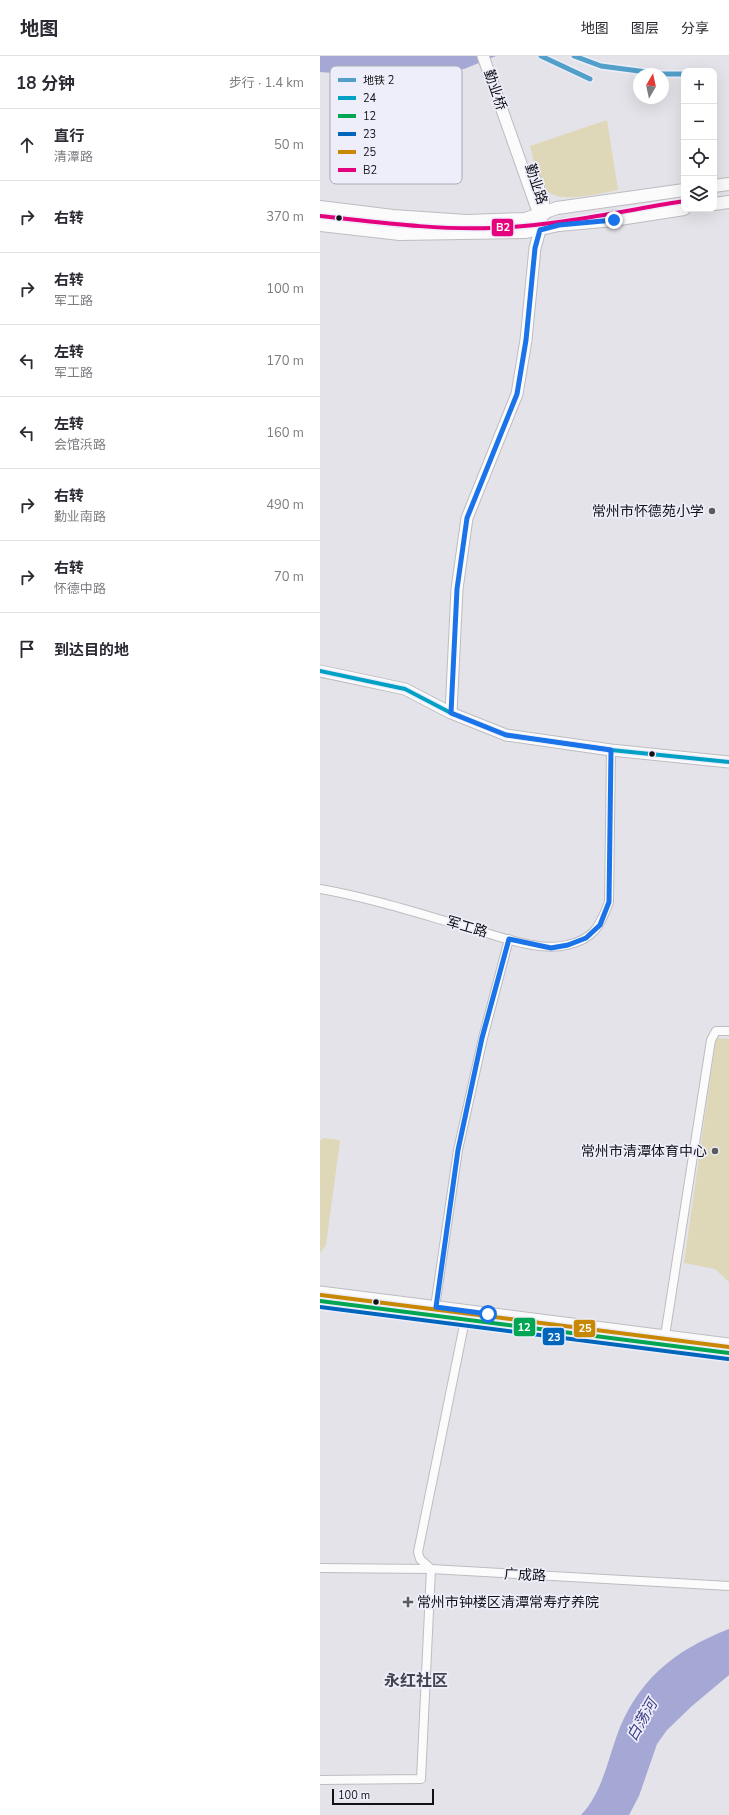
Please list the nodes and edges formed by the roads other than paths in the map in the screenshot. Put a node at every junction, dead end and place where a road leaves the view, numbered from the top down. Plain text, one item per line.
1 (484, 56) edge
2 (491, 56) edge
3 (511, 123) junction
4 (729, 184) edge
5 (717, 186) edge
6 (681, 190) edge
7 (729, 202) edge
8 (717, 204) edge
9 (320, 207) edge
10 (681, 209) edge
11 (542, 220) junction
12 (320, 225) edge
13 (320, 671) edge
14 (451, 713) junction
15 (611, 750) junction
16 (729, 762) edge
17 (320, 888) edge
18 (509, 939) junction
19 (729, 1031) edge
20 (320, 1292) edge
21 (320, 1301) edge
22 (436, 1307) junction
23 (465, 1320) junction
24 (666, 1336) junction
25 (729, 1344) edge
26 (729, 1353) edge
27 (320, 1568) edge
28 (431, 1569) junction
29 (729, 1586) edge
30 (320, 1780) edge

1 - 3 main road, 勤业桥
2 - 3 main road, 勤业桥
3 - 11 main road, 勤业路
4 - 5 main road
6 - 11 main road
7 - 8 main road
9 - 11 main road
10 - 11 main road
11 - 12 main road
11 - 14 main road
13 - 14 main road
14 - 15 main road
15 - 16 main road
15 - 18 street, 军工路
17 - 18 street, 军工路
18 - 22 street
19 - 24 street
20 - 22 main road
21 - 23 main road
22 - 24 main road
23 - 26 main road
23 - 28 street
24 - 25 main road
27 - 28 street, 广成路
28 - 29 street, 广成路
28 - 30 street

